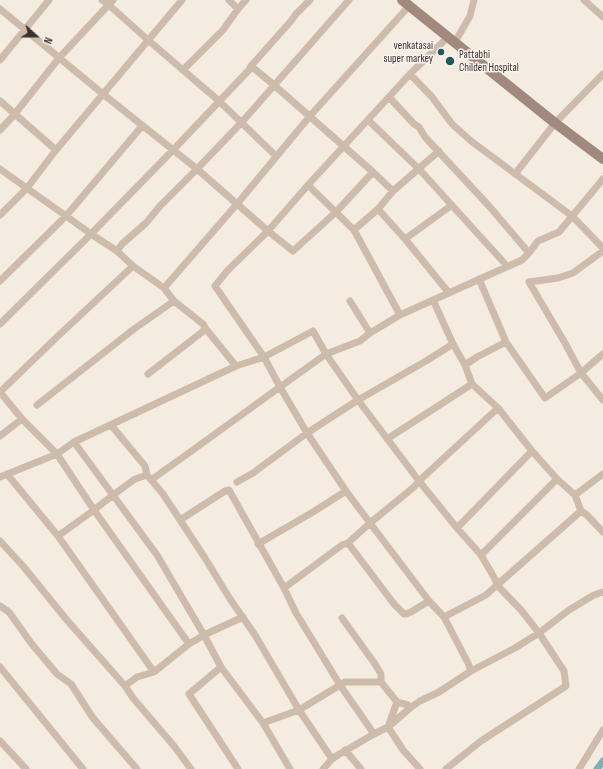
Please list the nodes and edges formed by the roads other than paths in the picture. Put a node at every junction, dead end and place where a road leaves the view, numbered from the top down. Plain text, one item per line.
1 (49, 0) edge
2 (102, 0) edge
3 (182, 0) edge
4 (229, 0) edge
5 (246, 0) edge
6 (310, 0) edge
7 (349, 0) edge
8 (474, 0) edge
9 (584, 0) edge
10 (111, 2) edge
11 (406, 3) edge
12 (0, 9) edge
13 (238, 9) junction
14 (603, 17) edge
15 (24, 30) junction
16 (148, 40) junction
17 (452, 40) junction
18 (59, 58) junction
19 (0, 60) edge
20 (251, 66) junction
21 (183, 70) junction
22 (410, 74) junction
23 (603, 74) edge
24 (274, 84) junction
25 (103, 94) junction
26 (389, 97) junction
27 (0, 101) edge
28 (219, 101) junction
29 (14, 114) junction
30 (310, 116) junction
31 (368, 120) junction
32 (242, 122) junction
33 (555, 123) junction
34 (142, 126) junction
35 (0, 130) edge
36 (344, 146) junction
37 (56, 150) junction
38 (173, 150) junction
39 (439, 151) junction
40 (276, 156) junction
41 (599, 156) edge
42 (603, 165) edge
43 (419, 168) junction
44 (197, 169) junction
45 (0, 170) edge
46 (374, 172) junction
47 (515, 174) junction
48 (603, 179) edge
49 (308, 185) junction
50 (27, 188) junction
51 (393, 191) junction
52 (237, 204) junction
53 (452, 205) junction
54 (378, 209) junction
55 (336, 212) junction
56 (0, 215) edge
57 (66, 216) junction
58 (572, 216) junction
59 (354, 230) junction
60 (268, 231) junction
61 (90, 234) junction
62 (405, 239) junction
63 (603, 250) edge
64 (118, 251) junction
65 (529, 253) junction
66 (133, 266) junction
67 (507, 266) junction
68 (479, 279) junction
69 (0, 281) edge
70 (164, 288) junction
71 (449, 293) junction
72 (433, 300) junction
73 (174, 301) junction
74 (350, 301) dead end
75 (400, 315) junction
76 (0, 324) edge
77 (206, 330) junction
78 (370, 333) junction
79 (506, 342) junction
80 (453, 344) junction
81 (326, 354) junction
82 (603, 354) edge
83 (264, 357) junction
84 (465, 365) junction
85 (236, 366) junction
86 (581, 373) junction
87 (148, 374) dead end
88 (472, 384) junction
89 (280, 387) junction
90 (0, 392) edge
91 (358, 400) junction
92 (603, 400) edge
93 (37, 405) dead end
94 (498, 408) junction
95 (22, 420) junction
96 (111, 425) junction
97 (308, 433) junction
98 (0, 436) edge
99 (388, 439) junction
100 (74, 442) junction
101 (532, 451) junction
102 (57, 454) junction
103 (603, 474) edge
104 (3, 476) edge
105 (149, 477) junction
106 (557, 479) junction
107 (419, 481) junction
108 (238, 482) dead end
109 (346, 491) junction
110 (112, 495) junction
111 (575, 495) junction
112 (94, 510) junction
113 (581, 511) junction
114 (180, 520) junction
115 (370, 523) junction
116 (457, 528) junction
117 (603, 532) edge
118 (58, 536) junction
119 (0, 540) edge
120 (348, 543) junction
121 (258, 544) junction
122 (481, 556) junction
123 (497, 585) junction
124 (284, 588) junction
125 (603, 592) edge
126 (429, 601) junction
127 (0, 606) edge
128 (243, 617) junction
129 (444, 617) junction
130 (342, 618) dead end
131 (539, 633) junction
132 (204, 635) junction
133 (190, 644) junction
134 (0, 667) edge
135 (220, 667) junction
136 (471, 671) junction
137 (154, 672) junction
138 (381, 682) junction
139 (340, 685) junction
140 (125, 686) junction
141 (397, 702) junction
142 (410, 708) junction
143 (299, 710) junction
144 (263, 723) junction
145 (388, 727) junction
146 (603, 730) edge
147 (374, 734) junction
148 (0, 741) edge
149 (345, 750) junction
150 (332, 759) junction
151 (26, 769) edge
152 (83, 769) edge
153 (137, 769) edge
154 (192, 769) edge
155 (238, 769) edge
156 (290, 769) edge
157 (323, 769) edge
158 (361, 769) edge
159 (420, 769) edge
160 (446, 769) edge
161 (579, 769) edge

1 - 15 street
2 - 10 street
3 - 16 street
4 - 13 street
5 - 13 street
6 - 20 street
7 - 24 street
8 - 17 street
9 - 14 street
10 - 16 street
10 - 18 street
11 - 17 main road
11 - 30 street
12 - 15 street
13 - 21 street
15 - 18 street
15 - 19 street
16 - 21 street
16 - 25 street
17 - 22 street
17 - 33 main road
18 - 25 street
18 - 29 street
20 - 24 street
20 - 28 street
21 - 28 street
22 - 26 street
22 - 47 street
23 - 33 street
24 - 30 street
24 - 32 street
25 - 34 street
25 - 37 street
26 - 31 street
26 - 39 street
27 - 29 street
28 - 32 street
28 - 38 street
29 - 35 street
29 - 37 street
30 - 36 street
30 - 40 street
31 - 36 street
31 - 43 street
32 - 40 street
32 - 44 street
33 - 41 main road
33 - 47 street
34 - 38 street
34 - 57 street
36 - 46 street
36 - 49 street
37 - 50 street
38 - 44 street
38 - 61 street
39 - 43 street
39 - 65 street
40 - 52 street
41 - 42 street
43 - 51 street
43 - 53 street
44 - 52 street
44 - 64 street
45 - 50 street
46 - 51 street
46 - 55 street
47 - 58 street
48 - 58 street
49 - 55 street
49 - 60 street
50 - 56 street
50 - 57 street
51 - 54 street
52 - 60 street
52 - 70 street
53 - 62 street
53 - 67 street
54 - 59 street
54 - 62 street
55 - 59 street
55 - 60 street
57 - 61 street
57 - 69 street
58 - 63 street
58 - 65 street
59 - 75 street
60 - 83 street
61 - 64 street
61 - 76 street
62 - 71 street
63 - 86 street
64 - 66 street
65 - 67 street
66 - 70 street
66 - 90 street
67 - 68 street
68 - 71 street
68 - 79 street
70 - 73 street
71 - 72 street
72 - 75 street
72 - 80 street
73 - 77 street
73 - 93 street
74 - 78 street
75 - 78 street
77 - 85 street
77 - 87 street
78 - 81 street
79 - 84 street
79 - 86 street
80 - 84 street
80 - 91 street
81 - 83 street
81 - 89 street
81 - 91 street
82 - 86 street
83 - 85 street
83 - 89 street
84 - 88 street
85 - 96 street
86 - 92 street
88 - 94 street
88 - 99 street
89 - 97 street
89 - 105 street
90 - 95 street
91 - 97 street
91 - 99 street
94 - 101 street
94 - 107 street
95 - 98 street
95 - 102 street
96 - 100 street
96 - 105 street
97 - 108 street
97 - 109 street
99 - 107 street
100 - 102 street
100 - 110 street
101 - 106 street
101 - 116 street
102 - 104 street
102 - 112 street
103 - 111 street
104 - 118 street
105 - 110 street
105 - 114 street
106 - 111 street
106 - 122 street
107 - 115 street
107 - 116 street
109 - 115 street
109 - 121 street
110 - 112 street
110 - 132 street
111 - 113 street
112 - 118 street
112 - 133 street
113 - 117 street
113 - 123 street
114 - 121 street
114 - 128 street
115 - 120 street
115 - 126 street
116 - 122 street
118 - 137 street
119 - 140 street
120 - 124 street
120 - 126 street
121 - 124 street
122 - 123 street
123 - 129 street
123 - 131 street
124 - 139 street
125 - 131 street
126 - 129 street
127 - 153 street
128 - 132 street
128 - 143 street
129 - 136 street
130 - 138 street
131 - 136 street
131 - 160 street
132 - 133 street
132 - 135 street
133 - 137 street
134 - 152 street
135 - 144 street
135 - 155 street
136 - 142 street
137 - 140 street
138 - 139 street
138 - 141 street
139 - 143 street
139 - 147 street
140 - 154 street
141 - 142 street
141 - 145 street
142 - 145 street
143 - 144 street
143 - 150 street
144 - 156 street
145 - 147 street
145 - 159 street
146 - 161 street
147 - 149 street
148 - 151 street
149 - 150 street
149 - 158 street
150 - 157 street

